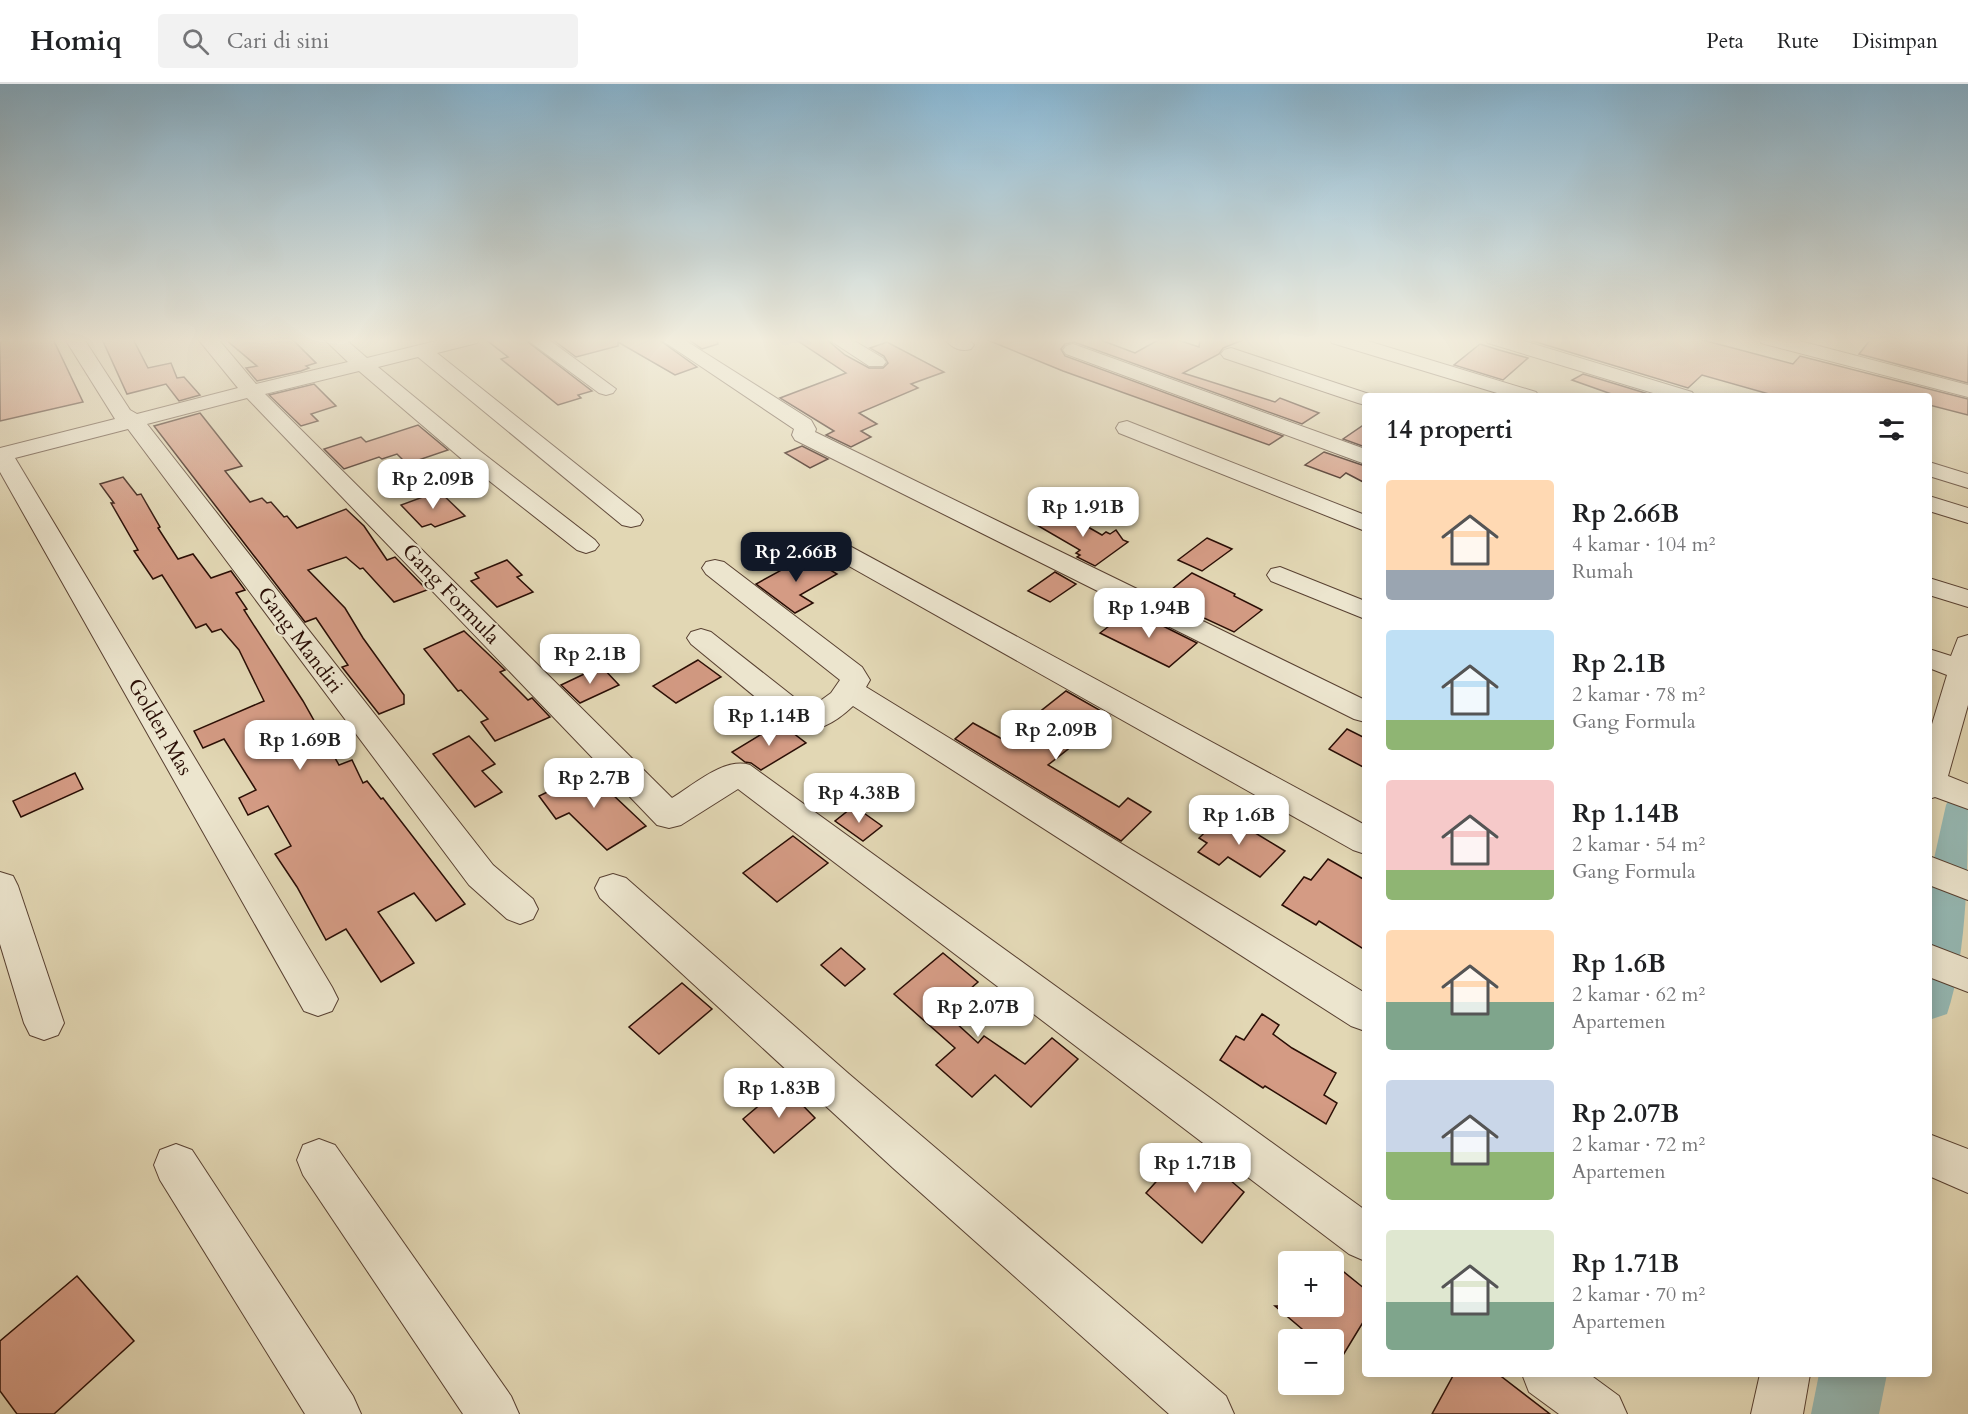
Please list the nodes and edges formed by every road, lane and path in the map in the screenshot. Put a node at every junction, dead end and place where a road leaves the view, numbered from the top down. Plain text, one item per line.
1 (114, 401) edge
2 (210, 401) edge
3 (261, 401) edge
4 (406, 401) edge
5 (498, 401) edge
6 (766, 401) edge
7 (1212, 401) edge
8 (132, 420) junction
9 (1127, 428) dead end
10 (1, 455) edge
11 (1362, 456) edge
12 (1932, 470) edge
13 (1968, 481) edge
14 (1932, 504) edge
15 (1968, 516) edge
16 (631, 520) dead end
17 (1362, 523) edge
18 (824, 542) dead end
19 (586, 545) dead end
20 (715, 568) dead end
21 (1280, 575) dead end
22 (1932, 587) edge
23 (1968, 599) edge
24 (1362, 609) edge
25 (701, 638) dead end
26 (1965, 657) edge
27 (1932, 658) edge
28 (851, 691) junction
29 (1362, 711) edge
30 (1959, 717) edge
31 (1941, 777) edge
32 (1362, 839) edge
33 (1932, 871) edge
34 (0, 886) edge
35 (1968, 886) edge
36 (613, 888) dead end
37 (520, 909) dead end
38 (1932, 961) edge
39 (1968, 976) edge
40 (318, 999) dead end
41 (1362, 1012) edge
42 (44, 1023) dead end
43 (1932, 1156) edge
44 (319, 1160) dead end
45 (176, 1165) dead end
46 (1968, 1171) edge
47 (1362, 1236) edge
48 (1551, 1377) edge
49 (1784, 1377) edge
50 (335, 1414) edge
51 (493, 1414) edge
52 (1208, 1414) edge
53 (1601, 1414) edge
54 (1777, 1414) edge

1 - 8 street, Gang Mandiri
2 - 8 street
3 - 47 street, Gang Formula
4 - 19 street
5 - 16 street
6 - 29 street
7 - 11 street
8 - 10 street
8 - 37 street, Gang Mandiri
9 - 17 street
10 - 40 street, Golden Mas
12 - 13 street
14 - 15 street
18 - 32 street
20 - 28 street
21 - 24 street
22 - 23 street
25 - 28 street
26 - 27 street
26 - 30 street
28 - 41 street
30 - 31 street
33 - 35 street
34 - 42 street
36 - 52 street
38 - 39 street
43 - 46 street
44 - 51 street
45 - 50 street
48 - 53 street
49 - 54 street

